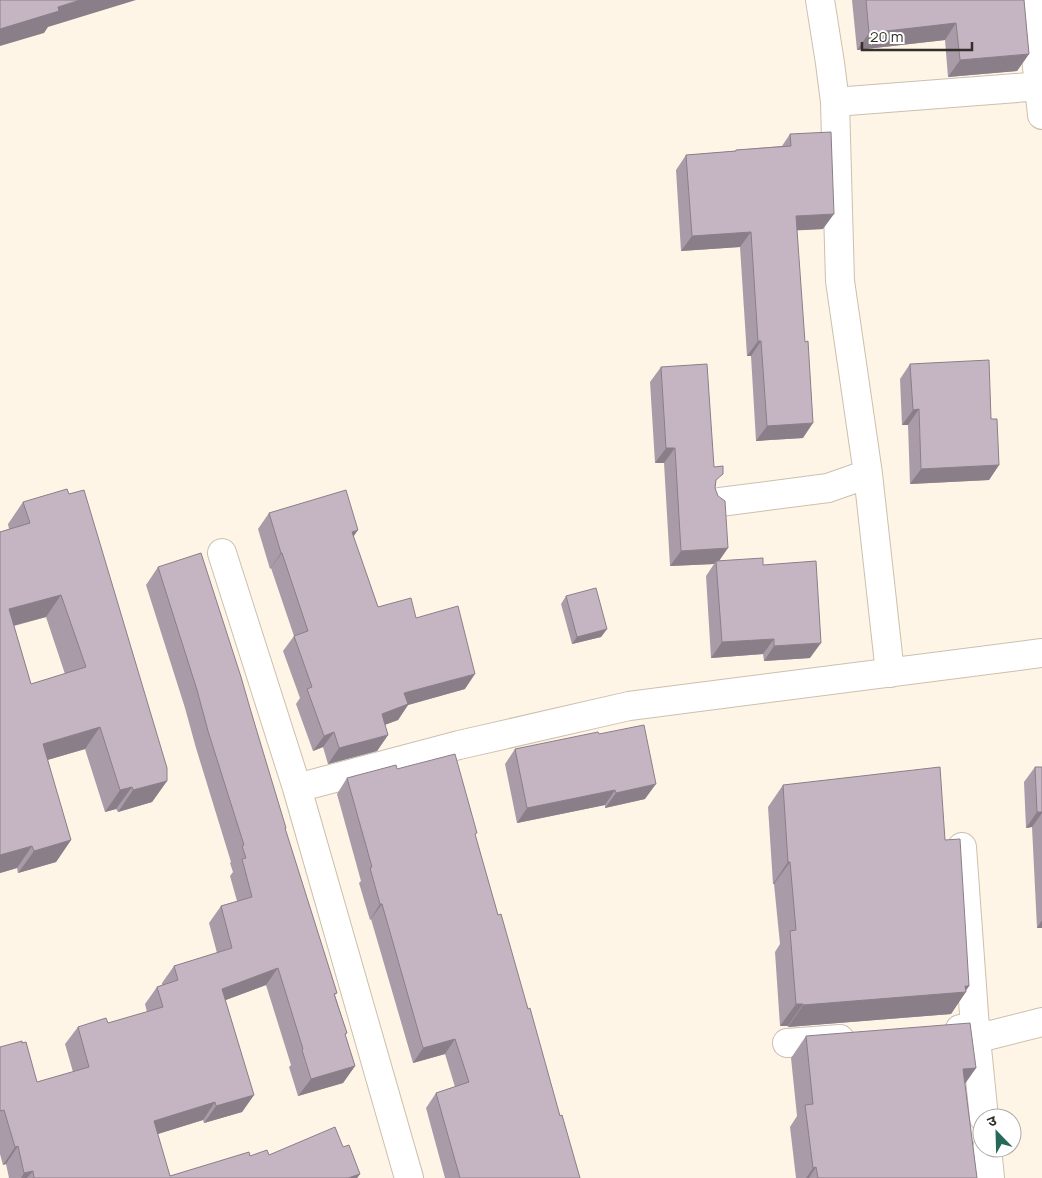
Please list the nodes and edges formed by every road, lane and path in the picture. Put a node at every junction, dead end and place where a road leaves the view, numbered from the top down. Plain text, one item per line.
1 (820, 0) edge
2 (1030, 0) edge
3 (1040, 86) edge
4 (835, 102) junction
5 (1042, 116) edge
6 (868, 474) junction
7 (720, 502) edge
8 (222, 553) dead end
9 (1042, 653) edge
10 (890, 673) junction
11 (296, 788) junction
12 (962, 846) edge
13 (1042, 1022) edge
14 (975, 1028) junction
15 (935, 1031) edge
16 (866, 1037) edge
17 (787, 1043) dead end
18 (983, 1108) edge
19 (988, 1158) edge
20 (409, 1178) edge
21 (990, 1178) edge

1 - 4 street
2 - 3 street
3 - 4 street
3 - 5 street
4 - 6 street
6 - 7 street
6 - 10 street
8 - 11 street
9 - 10 street
10 - 11 street
11 - 20 street
12 - 14 street
13 - 14 street
14 - 15 street
14 - 18 street
16 - 17 street
19 - 21 street

